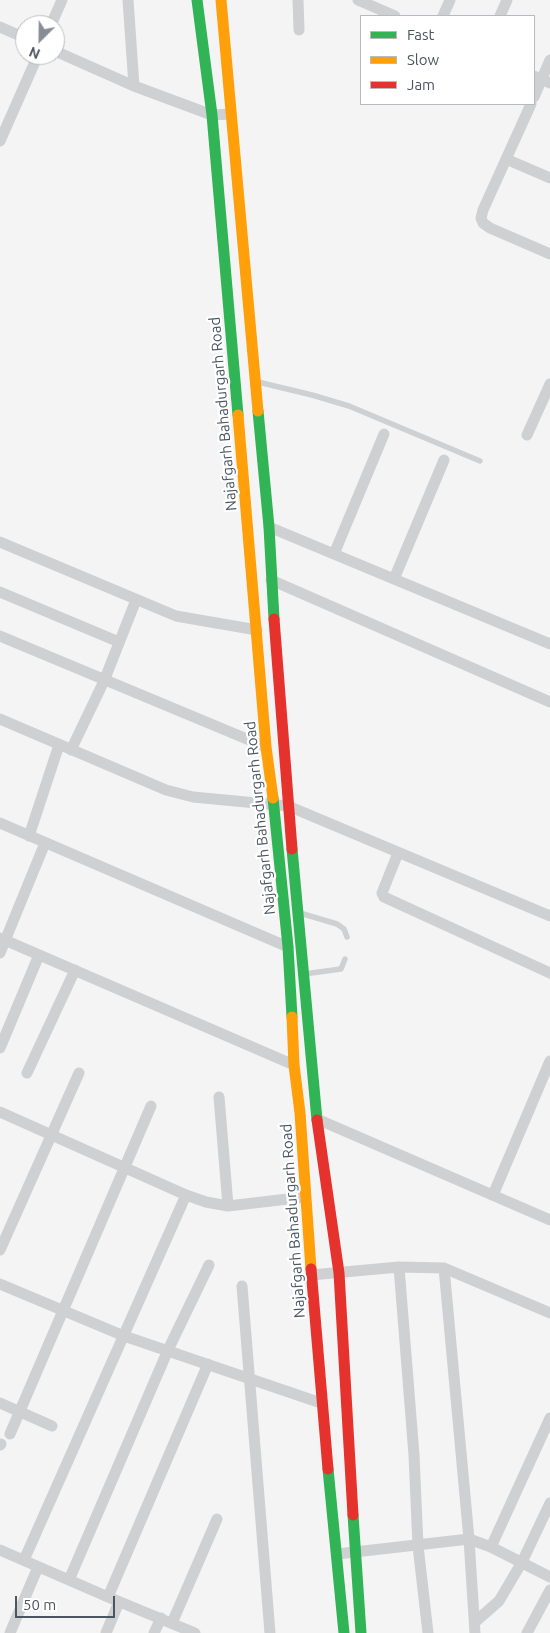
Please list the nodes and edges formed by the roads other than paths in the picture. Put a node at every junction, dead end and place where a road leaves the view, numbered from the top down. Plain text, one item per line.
1 (62, 0) edge
2 (128, 0) edge
3 (197, 0) edge
4 (221, 0) edge
5 (298, 0) edge
6 (358, 0) edge
7 (450, 0) edge
8 (507, 0) edge
9 (373, 3) edge
10 (55, 15) edge
11 (393, 15) edge
12 (443, 15) edge
13 (500, 15) edge
14 (0, 27) edge
15 (299, 30) dead end
16 (15, 34) edge
17 (65, 56) edge
18 (550, 60) edge
19 (34, 65) edge
20 (542, 80) edge
21 (134, 86) junction
22 (535, 95) edge
23 (531, 105) edge
24 (231, 114) junction
25 (212, 115) junction
26 (0, 140) edge
27 (506, 159) junction
28 (550, 178) edge
29 (550, 254) edge
30 (256, 382) junction
31 (550, 384) edge
32 (384, 434) dead end
33 (527, 435) dead end
34 (240, 440) junction
35 (261, 441) junction
36 (444, 460) dead end
37 (480, 461) dead end
38 (269, 527) junction
39 (0, 542) edge
40 (334, 554) junction
41 (394, 579) junction
42 (271, 580) junction
43 (0, 592) edge
44 (136, 600) junction
45 (257, 630) junction
46 (0, 636) edge
47 (119, 642) junction
48 (550, 644) edge
49 (104, 681) junction
50 (550, 702) edge
51 (0, 719) edge
52 (59, 745) junction
53 (266, 747) junction
54 (71, 750) junction
55 (274, 803) junction
56 (288, 806) junction
57 (0, 823) edge
58 (29, 836) junction
59 (45, 843) junction
60 (398, 853) junction
61 (298, 912) junction
62 (550, 916) edge
63 (347, 937) dead end
64 (3, 939) edge
65 (288, 947) junction
66 (0, 953) edge
67 (39, 955) junction
68 (345, 959) dead end
69 (75, 970) junction
70 (550, 973) edge
71 (303, 974) junction
72 (0, 1048) edge
73 (550, 1061) edge
74 (294, 1065) junction
75 (27, 1072) dead end
76 (79, 1073) dead end
77 (218, 1097) dead end
78 (150, 1106) dead end
79 (0, 1112) edge
80 (317, 1120) junction
81 (52, 1135) junction
82 (124, 1168) junction
83 (493, 1195) junction
84 (186, 1196) junction
85 (305, 1197) junction
86 (228, 1206) junction
87 (550, 1220) edge
88 (0, 1250) edge
89 (209, 1265) dead end
90 (399, 1267) junction
91 (444, 1268) junction
92 (339, 1273) junction
93 (312, 1276) junction
94 (0, 1284) edge
95 (242, 1286) dead end
96 (63, 1310) junction
97 (550, 1313) edge
98 (124, 1336) junction
99 (168, 1350) junction
100 (208, 1364) junction
101 (250, 1379) junction
102 (0, 1403) edge
103 (321, 1403) junction
104 (20, 1412) junction
105 (550, 1418) edge
106 (52, 1426) dead end
107 (10, 1434) dead end
108 (550, 1503) edge
109 (217, 1519) dead end
110 (469, 1539) junction
111 (418, 1546) junction
112 (491, 1547) junction
113 (0, 1550) edge
114 (355, 1552) junction
115 (337, 1554) junction
116 (24, 1560) junction
117 (522, 1562) junction
118 (38, 1568) junction
119 (550, 1577) edge
120 (69, 1580) junction
121 (550, 1590) edge
122 (108, 1597) junction
123 (119, 1602) junction
124 (166, 1620) junction
125 (475, 1627) edge
126 (10, 1633) edge
127 (106, 1633) edge
128 (154, 1633) edge
129 (195, 1633) edge
130 (270, 1633) edge
131 (344, 1633) edge
132 (361, 1633) edge
133 (428, 1633) edge
134 (527, 1633) edge

1 - 10 street
2 - 21 street
3 - 25 main road, Najafgarh Bahadurgarh Road
4 - 24 main road, Najafgarh Bahadurgarh Road
5 - 15 street
6 - 9 street
7 - 12 street
8 - 13 street
9 - 11 street
14 - 16 street
17 - 21 street
18 - 20 street
19 - 26 street
20 - 22 street
21 - 25 street
23 - 27 street
24 - 25 street
24 - 30 main road, Najafgarh Bahadurgarh Road
25 - 34 main road, Najafgarh Bahadurgarh Road
27 - 28 street
27 - 29 street
30 - 35 main road, Najafgarh Bahadurgarh Road
30 - 37 lane
31 - 33 street
32 - 40 street
34 - 35 main road
34 - 45 main road, Najafgarh Bahadurgarh Road
35 - 38 main road, Najafgarh Bahadurgarh Road
36 - 41 street
38 - 40 street
38 - 42 main road, Najafgarh Bahadurgarh Road
39 - 44 street
40 - 41 street
41 - 48 street
42 - 50 street
42 - 56 main road, Najafgarh Bahadurgarh Road
43 - 47 street
44 - 45 street
44 - 47 street
45 - 53 main road, Najafgarh Bahadurgarh Road
46 - 49 street
47 - 49 street
49 - 53 street
49 - 54 street
51 - 52 street
52 - 54 street
52 - 58 street
53 - 55 main road, Najafgarh Bahadurgarh Road
54 - 55 street
55 - 56 street
55 - 65 main road, Najafgarh Bahadurgarh Road
56 - 60 street
56 - 61 main road, Najafgarh Bahadurgarh Road
57 - 58 street
58 - 59 street
59 - 64 street
59 - 65 street
60 - 62 street
60 - 70 street
61 - 63 lane
61 - 71 main road, Najafgarh Bahadurgarh Road
64 - 66 street
64 - 67 street
65 - 74 main road, Najafgarh Bahadurgarh Road
67 - 69 street
67 - 72 street
68 - 71 lane
69 - 74 street
69 - 75 street
71 - 80 main road, Najafgarh Bahadurgarh Road
73 - 83 street
74 - 85 main road, Najafgarh Bahadurgarh Road
76 - 81 street
77 - 86 street
78 - 82 street
79 - 81 street
80 - 83 street
80 - 92 main road, Najafgarh Bahadurgarh Road
81 - 82 street
81 - 88 street
82 - 84 street
82 - 96 street
83 - 87 street
84 - 86 street
84 - 98 street
85 - 86 street
85 - 93 main road, Najafgarh Bahadurgarh Road
89 - 99 street
90 - 91 street
90 - 92 street
90 - 111 street
91 - 97 street
91 - 110 street
92 - 93 street
92 - 114 main road, Najafgarh Bahadurgarh Road
93 - 103 main road, Najafgarh Bahadurgarh Road
94 - 96 street
95 - 101 street
96 - 98 street
96 - 104 street
98 - 99 street
98 - 116 street
99 - 100 street
99 - 120 street
100 - 101 street
100 - 122 street
101 - 103 street
101 - 130 street
102 - 104 street
103 - 115 main road, Najafgarh Bahadurgarh Road
104 - 106 street
104 - 107 street
105 - 112 street
108 - 117 street
109 - 124 street
110 - 111 street
110 - 112 street
110 - 125 street
111 - 114 street
111 - 133 street
112 - 117 street
113 - 116 street
114 - 115 street
114 - 132 main road, Najafgarh Bahadurgarh Road
115 - 131 main road, Najafgarh Bahadurgarh Road
116 - 118 street
117 - 119 street
117 - 125 street
118 - 120 street
118 - 126 street
120 - 122 street
121 - 134 street
122 - 123 street
123 - 124 street
123 - 127 street
124 - 128 street
124 - 129 street

